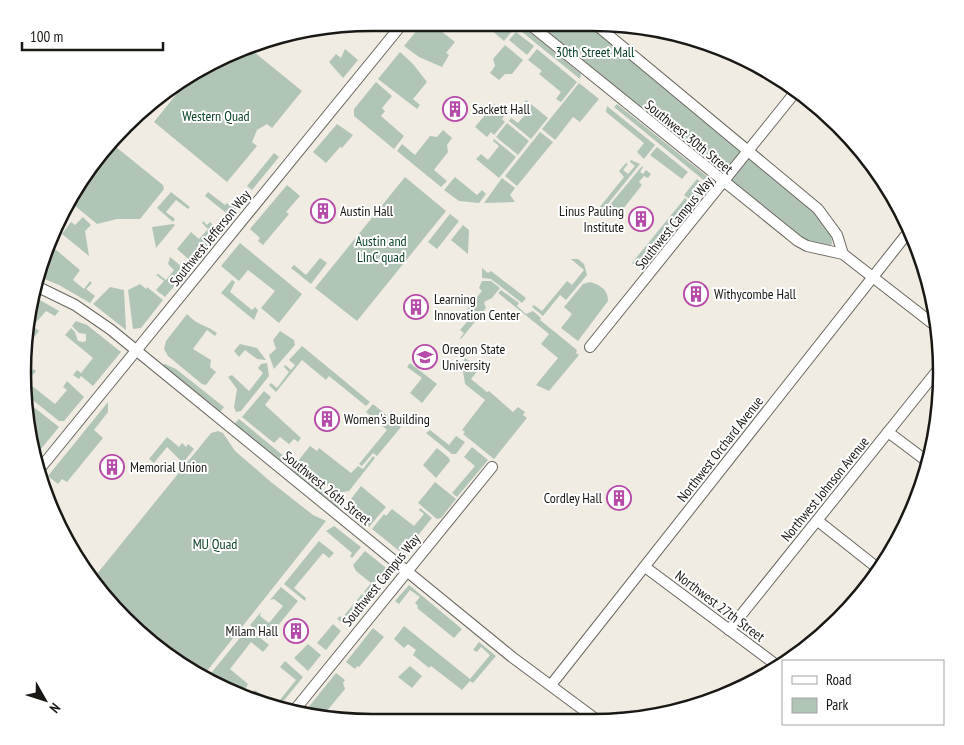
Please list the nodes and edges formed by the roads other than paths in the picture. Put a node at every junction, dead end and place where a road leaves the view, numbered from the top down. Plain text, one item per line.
1 (396, 31) edge
2 (538, 31) edge
3 (604, 32) edge
4 (791, 96) edge
5 (749, 150) junction
6 (724, 183) junction
7 (905, 237) edge
8 (843, 254) junction
9 (872, 277) junction
10 (42, 290) edge
11 (929, 321) edge
12 (590, 347) dead end
13 (137, 350) junction
14 (933, 376) edge
15 (888, 432) junction
16 (922, 457) edge
17 (44, 464) edge
18 (492, 467) dead end
19 (818, 521) junction
20 (873, 565) edge
21 (645, 567) junction
22 (407, 570) junction
23 (729, 630) junction
24 (772, 662) edge
25 (551, 685) junction
26 (298, 705) edge
27 (589, 714) edge

1 - 13 street, Southwest Jefferson Way
2 - 6 street, Southwest 30th Street
3 - 5 street, Southwest 30th Street
4 - 5 street, Southwest Campus Way
5 - 6 street, Southwest Campus Way
5 - 8 street, Southwest 30th Street
6 - 8 street, Southwest 30th Street
6 - 12 street, Southwest Campus Way
7 - 9 street, Northwest Orchard Avenue
8 - 9 street, Southwest 30th Street
9 - 11 street, Southwest 30th Street
9 - 21 street, Northwest Orchard Avenue
10 - 13 street, Southwest 26th Street
13 - 17 street, Southwest Jefferson Way
13 - 22 street, Southwest 26th Street
14 - 15 street, Northwest Johnson Avenue
15 - 16 street
15 - 19 street, Northwest Johnson Avenue
18 - 22 street, Southwest Campus Way
19 - 20 street
19 - 23 street, Northwest Johnson Avenue
21 - 23 street, Northwest 27th Street
21 - 25 street, Northwest Orchard Avenue
22 - 25 street, Southwest 26th Street
22 - 26 street, Southwest Campus Way
23 - 24 street, Northwest 27th Street
25 - 27 street, Southwest 26th Street

